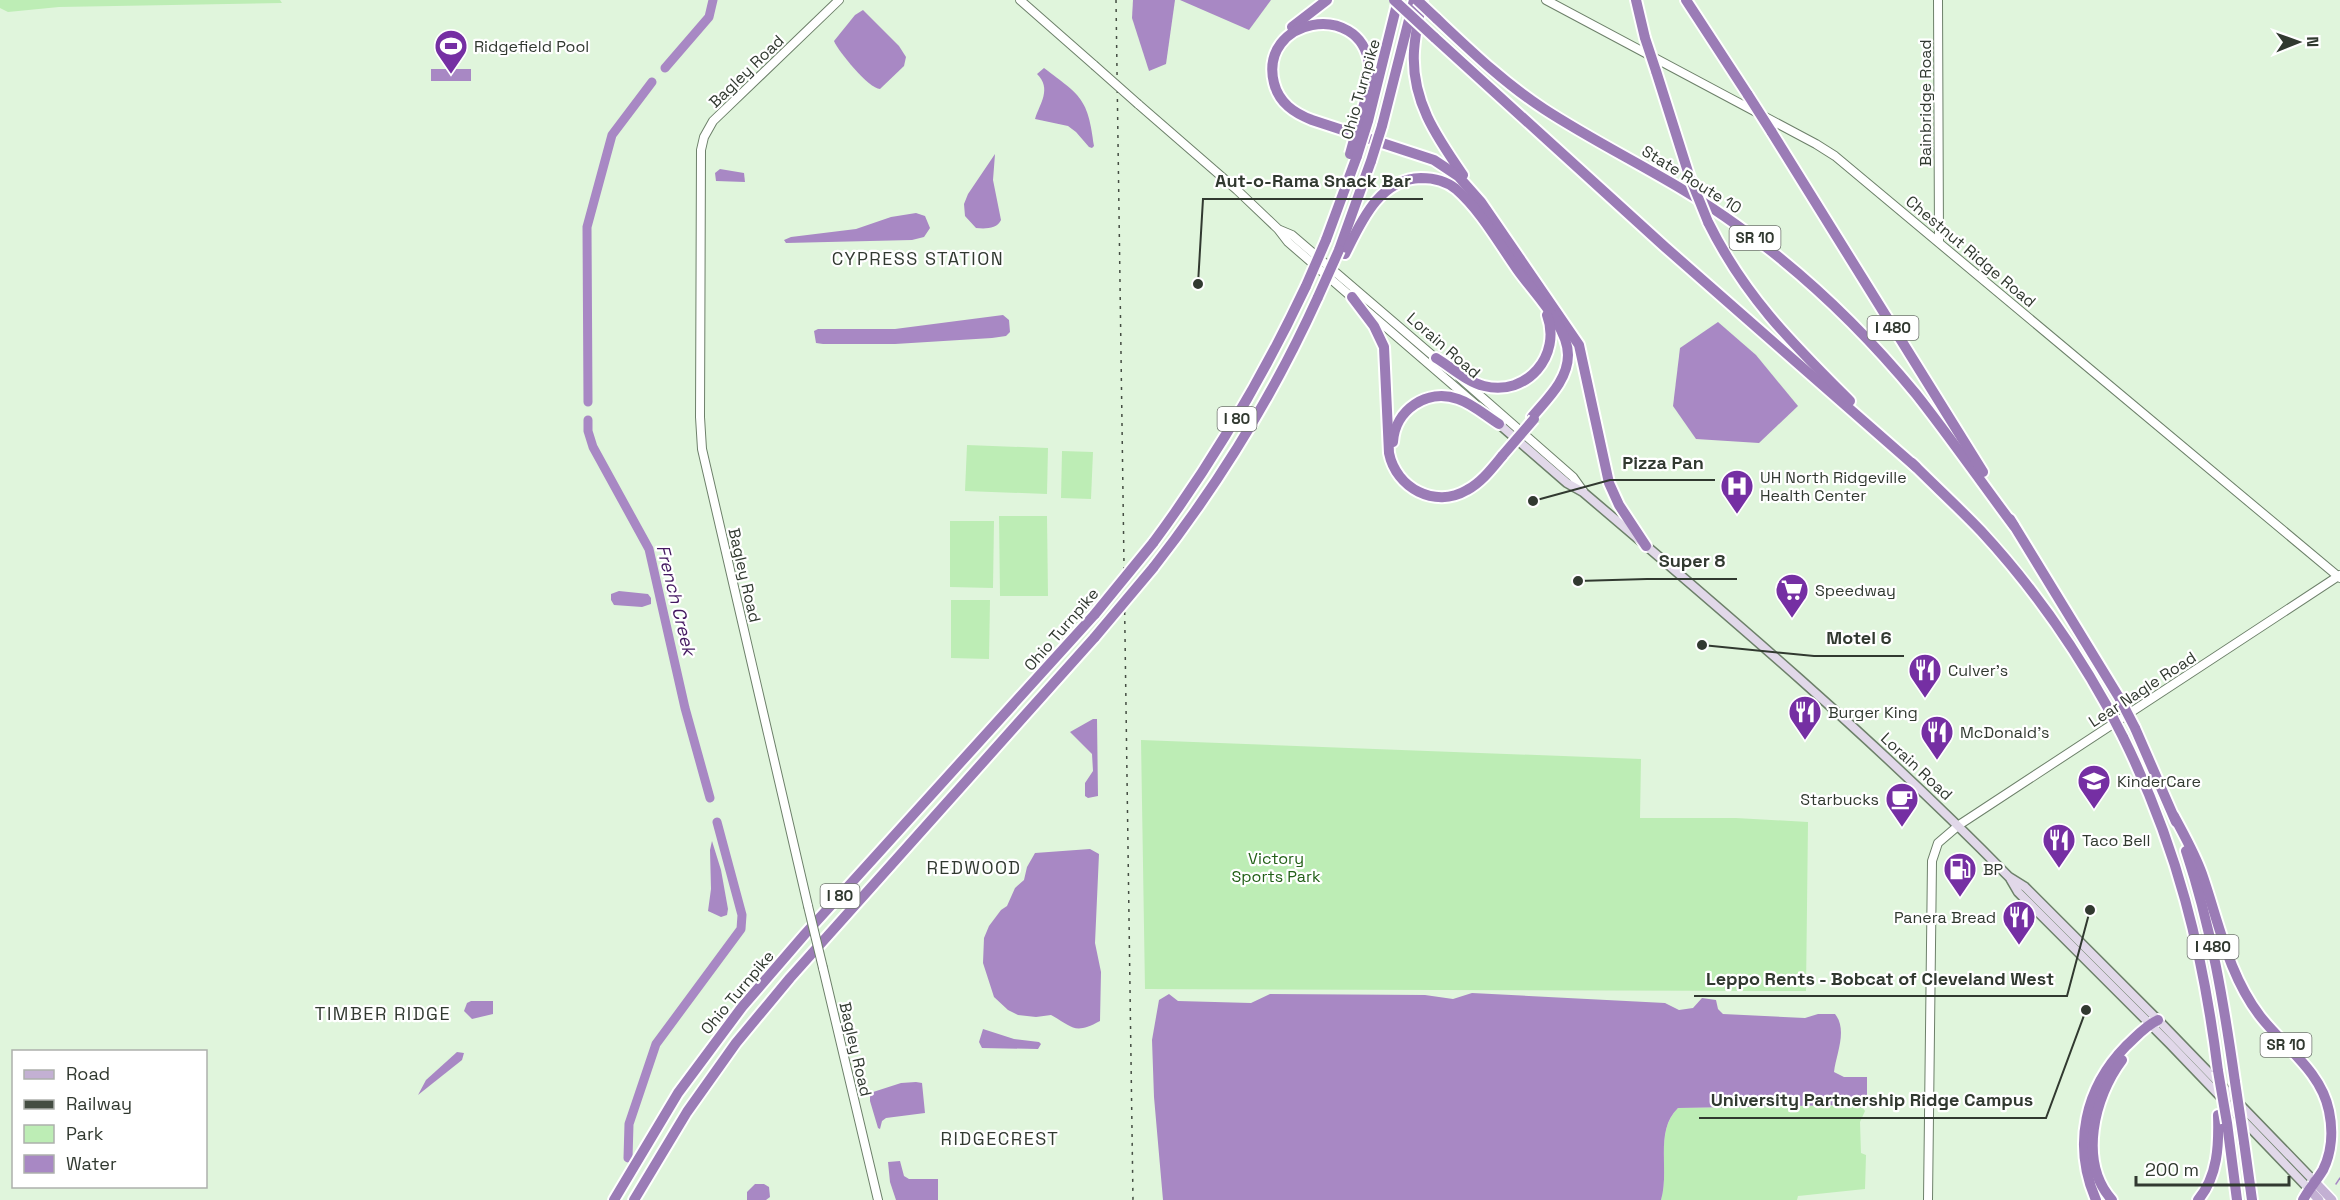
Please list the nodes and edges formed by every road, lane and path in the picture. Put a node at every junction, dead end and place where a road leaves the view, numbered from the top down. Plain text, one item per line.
1 (839, 0) edge
2 (1020, 0) edge
3 (1327, 0) edge
4 (1396, 0) edge
5 (1416, 0) edge
6 (1422, 0) edge
7 (1546, 0) edge
8 (1636, 0) edge
9 (1686, 0) edge
10 (1938, 0) edge
11 (1364, 120) junction
12 (1481, 202) junction
13 (1479, 215) junction
14 (1278, 229) junction
15 (1939, 241) junction
16 (1342, 252) junction
17 (1537, 296) junction
18 (1352, 297) junction
19 (1374, 305) junction
20 (1368, 312) junction
21 (1559, 316) junction
22 (1436, 358) junction
23 (1533, 418) junction
24 (1499, 424) junction
25 (1502, 453) junction
26 (1916, 467) junction
27 (1584, 492) junction
28 (2014, 526) junction
29 (1646, 546) junction
30 (2339, 576) edge
31 (2174, 816) junction
32 (1959, 825) junction
33 (2153, 1024) junction
34 (2218, 1071) junction
35 (2311, 1185) junction
36 (614, 1200) edge
37 (634, 1200) edge
38 (878, 1200) edge
39 (1928, 1200) edge
40 (2096, 1200) edge
41 (2112, 1200) edge
42 (2198, 1200) edge
43 (2237, 1200) edge
44 (2252, 1200) edge
45 (2303, 1200) edge
46 (2319, 1200) edge
47 (2332, 1200) edge

1 - 38 street, Bagley Road, bridge
2 - 14 street, Lorain Road, bridge
3 - 13 highway
4 - 11 highway, Ohio Turnpike
4 - 26 highway, bridge
5 - 16 highway, Ohio Turnpike, bridge
5 - 28 highway, State Route 10 / SR 10, bridge
6 - 12 highway
7 - 15 street, Chestnut Ridge Road
8 - 26 highway, I 480, bridge
9 - 28 highway, I 480, bridge
10 - 15 street, Bainbridge Road
11 - 12 highway
11 - 36 highway, Ohio Turnpike / I 80, bridge
12 - 21 highway
13 - 16 highway
13 - 17 highway
14 - 18 street, Lorain Road
14 - 19 street, Lorain Road
15 - 30 street, Chestnut Ridge Road
16 - 37 highway, Ohio Turnpike / I 80, bridge
17 - 22 highway
17 - 23 highway
18 - 20 street, Lorain Road
18 - 25 highway
19 - 20 street
19 - 22 street, Lorain Road
20 - 24 street, Lorain Road
21 - 23 highway
21 - 29 highway
22 - 27 street, Lorain Road
23 - 25 highway, bridge
24 - 25 highway
24 - 27 main road, Lorain Road
26 - 34 highway, I 480, bridge
27 - 29 main road, Lorain Road
28 - 31 highway, I 480, bridge
29 - 32 main road, Lorain Road
30 - 32 street, Lear Nagle Road
31 - 35 highway, SR 10
31 - 44 highway, I 480, bridge
32 - 33 main road, Lorain Road
32 - 39 street, Lear Nagle Road
33 - 35 main road, Lorain Road
33 - 40 highway
33 - 41 highway
34 - 42 highway, bridge
34 - 43 highway, I 480, bridge
35 - 45 highway
35 - 46 main road, Lorain Road
35 - 47 main road, Lorain Road

